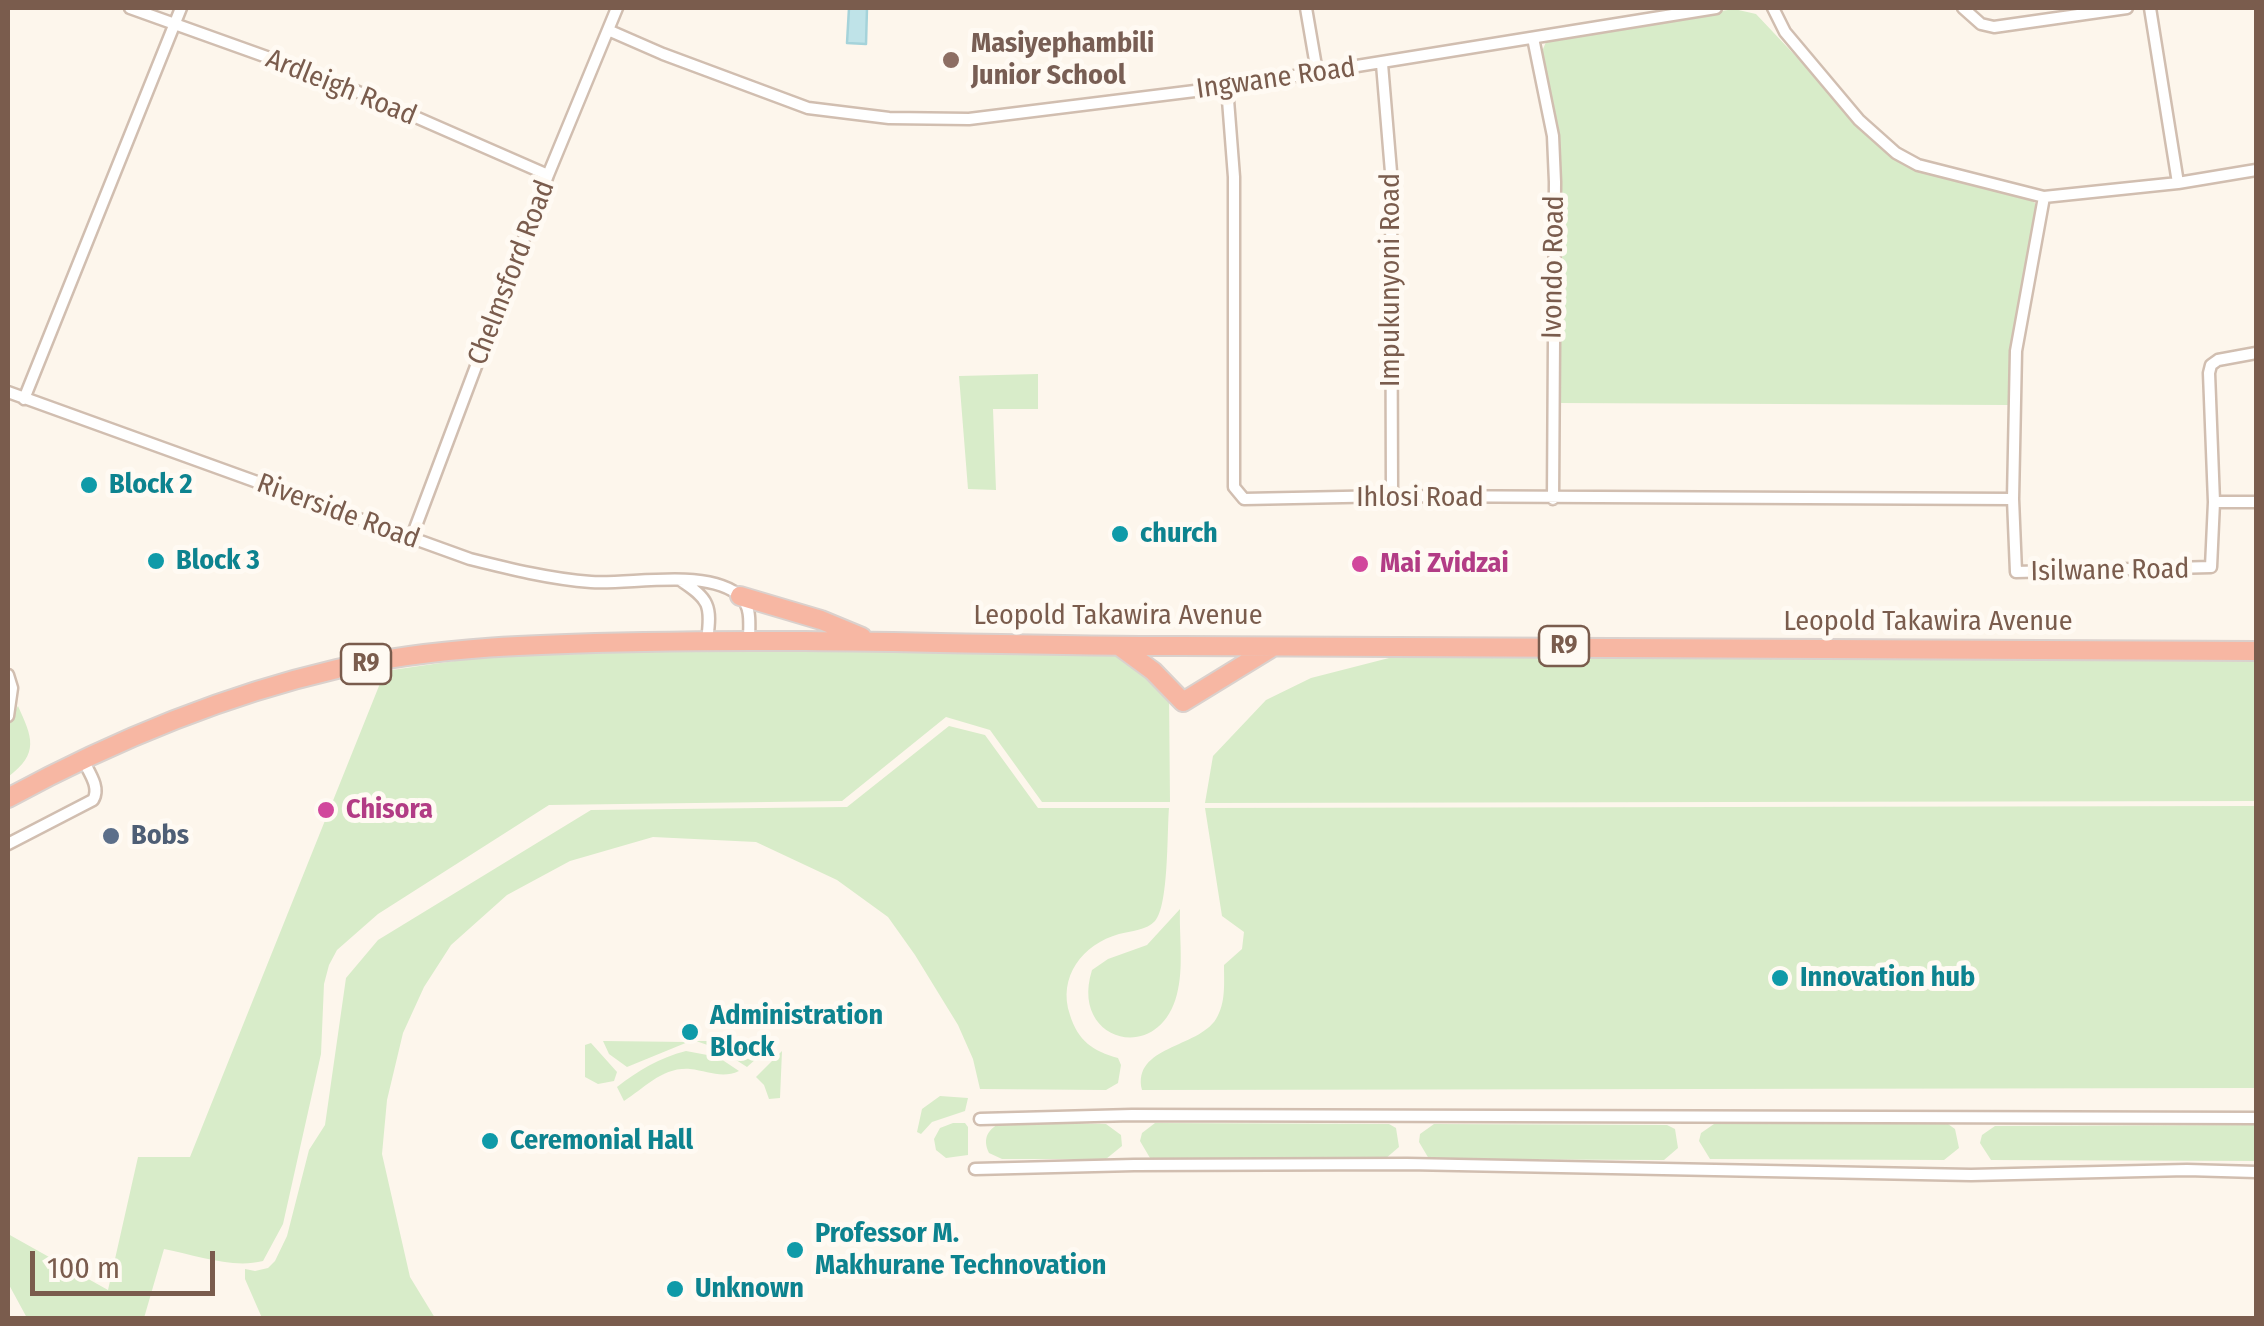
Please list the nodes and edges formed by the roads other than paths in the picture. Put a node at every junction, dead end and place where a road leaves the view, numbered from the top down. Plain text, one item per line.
1 (130, 8) edge
2 (180, 8) edge
3 (617, 8) edge
4 (1306, 8) edge
5 (1716, 8) edge
6 (1774, 8) edge
7 (1964, 8) edge
8 (2127, 8) edge
9 (2150, 8) edge
10 (174, 25) junction
11 (608, 30) junction
12 (1533, 38) junction
13 (1382, 64) junction
14 (1317, 72) junction
15 (1227, 87) junction
16 (2256, 170) edge
17 (548, 175) junction
18 (2178, 183) junction
19 (2044, 198) junction
20 (2256, 353) edge
21 (8, 392) edge
22 (24, 398) junction
23 (1392, 496) junction
24 (1554, 499) junction
25 (2013, 499) junction
26 (2214, 502) junction
27 (2256, 502) edge
28 (411, 540) junction
29 (679, 580) junction
30 (740, 596) junction
31 (707, 640) junction
32 (749, 640) junction
33 (872, 641) junction
34 (1277, 644) junction
35 (1118, 645) junction
36 (2256, 650) edge
37 (8, 675) edge
38 (8, 716) edge
39 (82, 758) junction
40 (8, 798) edge
41 (8, 844) edge
42 (2256, 1118) edge
43 (980, 1119) dead end
44 (975, 1169) dead end
45 (2256, 1172) edge

1 - 10 street, Ardleigh Road
2 - 10 street
3 - 11 street, Chelmsford Road
4 - 14 street
5 - 12 street, Ingwane Road
6 - 19 street
7 - 8 street
9 - 18 street
10 - 17 street, Ardleigh Road
10 - 22 street
11 - 15 street, Ingwane Road
11 - 17 street, Chelmsford Road
12 - 13 street, Ingwane Road
12 - 24 street, Ivondo Road
13 - 14 street, Ingwane Road
13 - 23 street, Impukunyoni Road
14 - 15 street, Ingwane Road
15 - 23 street, Ihlosi Road
16 - 18 street
17 - 28 street, Chelmsford Road
18 - 19 street
19 - 25 street, Isilwane Road
20 - 26 street, Isilwane Road
21 - 22 street, Riverside Road
22 - 28 street, Riverside Road
23 - 24 street, Ihlosi Road
24 - 25 street, Ihlosi Road
25 - 26 street, Isilwane Road
26 - 27 street
28 - 29 street, Riverside Road
29 - 30 street, Riverside Road
29 - 31 street
30 - 32 street
30 - 33 highway
31 - 32 highway, Leopold Takawira Avenue / R9
31 - 39 highway, Leopold Takawira Avenue / R9
32 - 33 highway, Leopold Takawira Avenue / R9
33 - 35 highway, Leopold Takawira Avenue / R9
34 - 35 highway, Leopold Takawira Avenue / R9
34 - 35 highway
34 - 36 highway, Leopold Takawira Avenue / R9
37 - 38 street
39 - 40 highway, Leopold Takawira Avenue / R9
39 - 41 street
42 - 43 street
44 - 45 street

